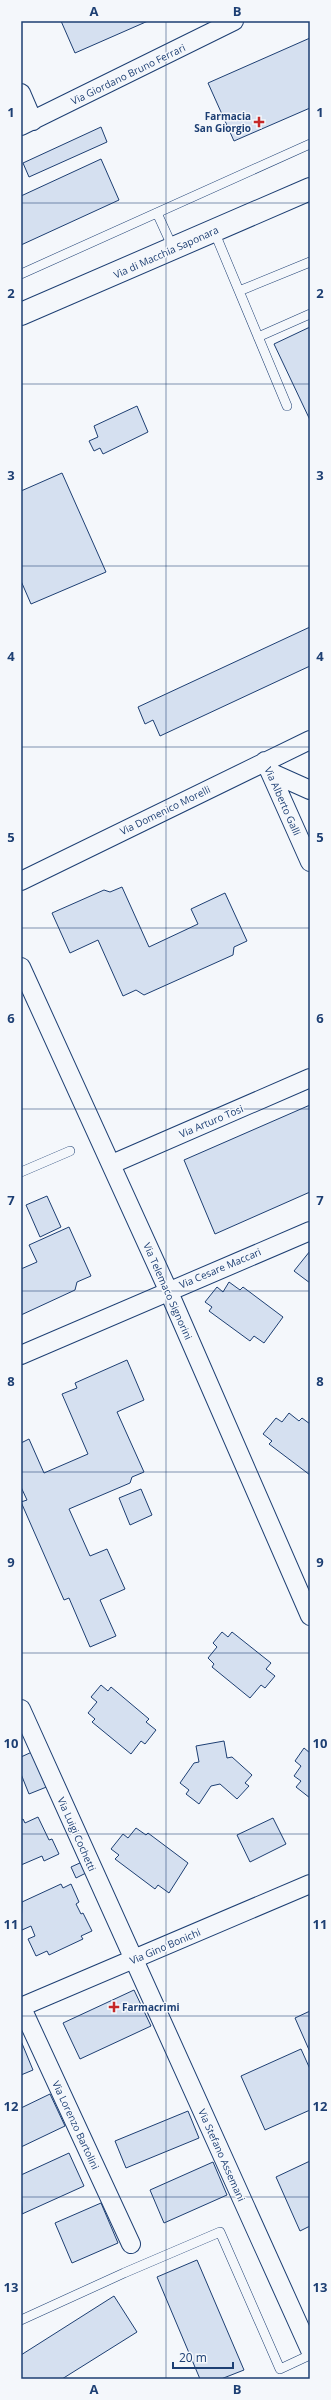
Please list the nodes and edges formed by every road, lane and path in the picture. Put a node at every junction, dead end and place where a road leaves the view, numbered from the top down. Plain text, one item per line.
1 (234, 21) edge
2 (21, 93) edge
3 (27, 123) edge
4 (310, 144) edge
5 (310, 188) edge
6 (157, 213) junction
7 (214, 230) junction
8 (173, 248) junction
9 (310, 262) edge
10 (21, 274) edge
11 (239, 291) junction
12 (21, 314) edge
13 (310, 314) edge
14 (258, 336) junction
15 (288, 406) dead end
16 (310, 740) edge
17 (268, 767) junction
18 (310, 790) edge
19 (310, 862) edge
20 (21, 881) edge
21 (21, 967) edge
22 (310, 1078) edge
23 (70, 1151) dead end
24 (112, 1164) junction
25 (21, 1172) edge
26 (310, 1231) edge
27 (168, 1290) junction
28 (21, 1354) edge
29 (310, 1616) edge
30 (21, 1709) edge
31 (310, 1884) edge
32 (133, 1959) junction
33 (21, 2007) edge
34 (131, 2244) dead end
35 (21, 2320) edge
36 (305, 2325) edge
37 (310, 2350) edge
38 (310, 2355) edge

1 - 3 street, Via Giordano Bruno Ferrari
2 - 3 street
4 - 6 lane
5 - 7 street, Via di Macchia Saponara
6 - 8 lane
6 - 10 lane
7 - 8 street, Via di Macchia Saponara
7 - 11 lane
8 - 12 street, Via di Macchia Saponara
9 - 11 lane
11 - 14 lane
13 - 14 lane
14 - 15 lane
16 - 17 street, Via Domenico Morelli
17 - 18 street
17 - 19 street, Via Alberto Galli
17 - 20 street, Via Domenico Morelli
21 - 24 street, Via Telemaco Signorini
22 - 24 street, Via Arturo Tosi
23 - 25 lane
24 - 27 street, Via Telemaco Signorini
26 - 27 street, Via Cesare Maccari
27 - 28 street, Via Cesare Maccari
27 - 29 street, Via Telemaco Signorini
30 - 32 street, Via Luigi Cochetti
31 - 32 street, Via Gino Bonichi
32 - 33 street, Via Gino Bonichi
32 - 36 street, Via Stefano Assemani
33 - 34 street, Via Lorenzo Bartolini
35 - 38 lane
36 - 37 street, Via Stefano Assemani

